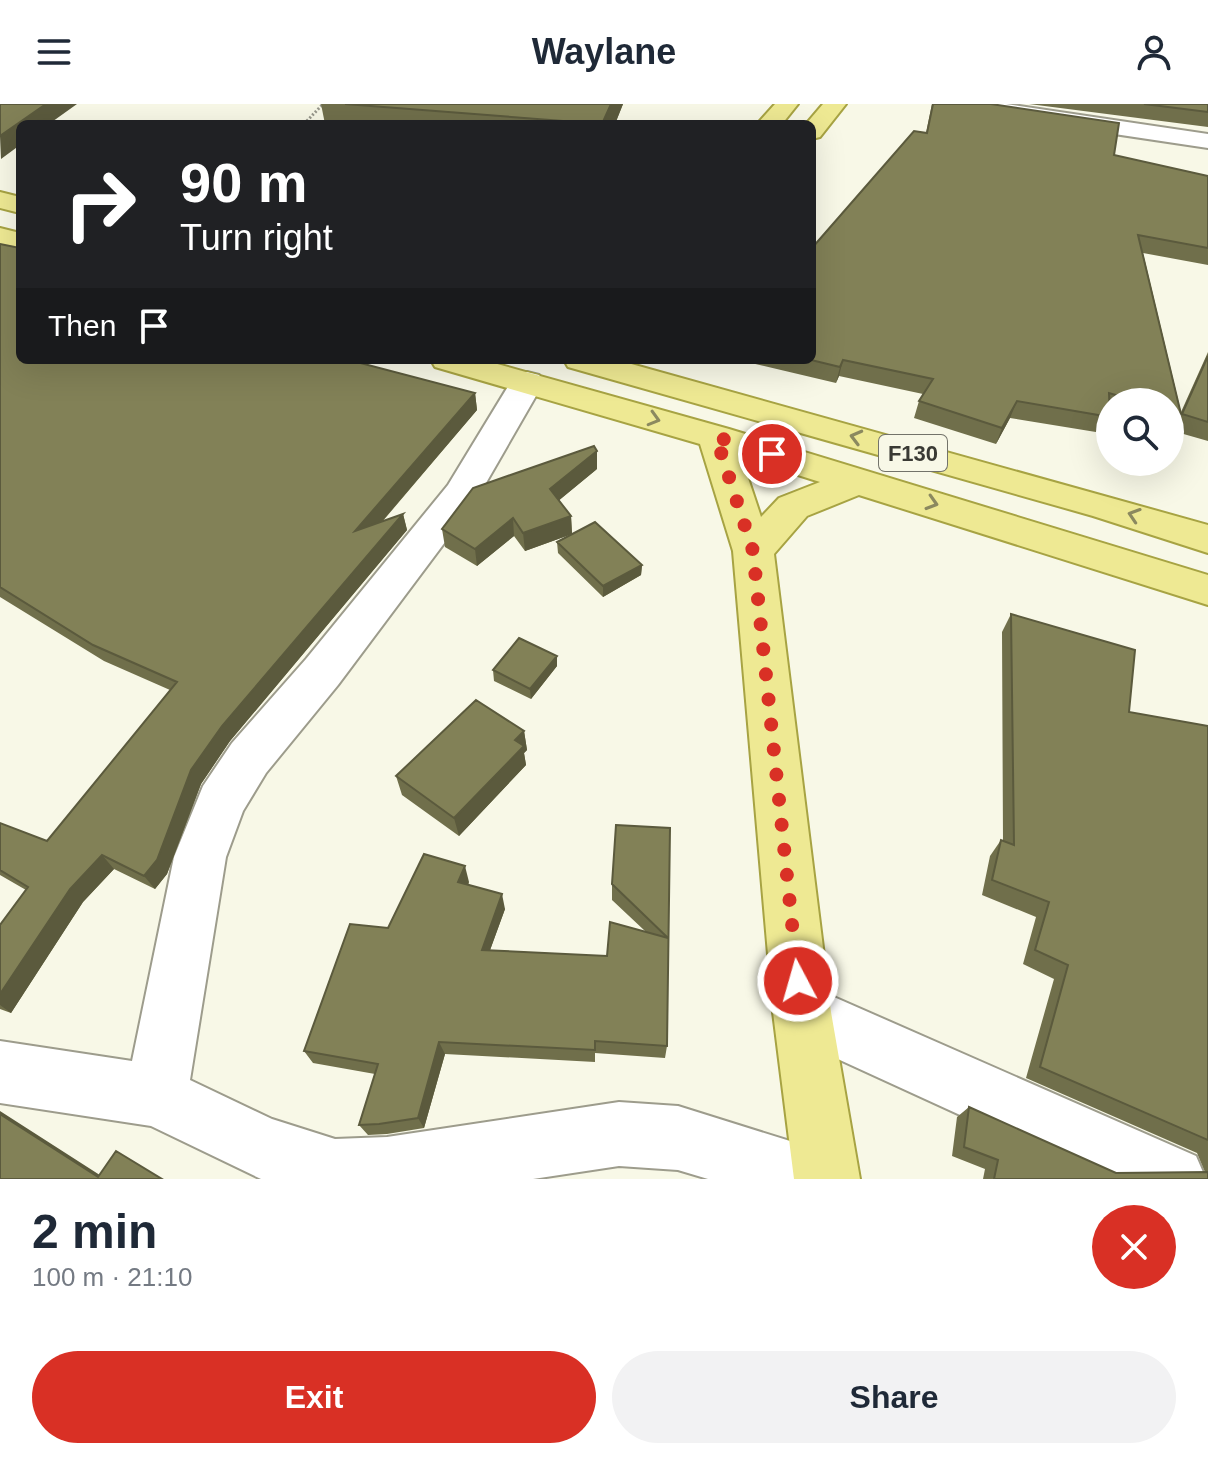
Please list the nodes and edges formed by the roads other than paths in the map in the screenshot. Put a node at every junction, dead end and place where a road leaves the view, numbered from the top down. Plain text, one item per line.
1 (787, 104) edge
2 (835, 104) edge
3 (960, 104) edge
4 (773, 120) edge
5 (816, 127) edge
6 (1208, 141) edge
7 (480, 364) edge
8 (686, 364) edge
9 (622, 366) edge
10 (538, 371) edge
11 (592, 402) junction
12 (716, 418) junction
13 (858, 481) junction
14 (1208, 539) edge
15 (753, 551) junction
16 (1208, 590) edge
17 (802, 1012) junction
18 (0, 1072) edge
19 (156, 1096) junction
20 (815, 1179) edge
21 (827, 1179) edge
22 (1173, 1179) edge

1 - 4 main road
2 - 5 main road
3 - 6 street
7 - 10 main road, F130
8 - 12 main road
9 - 11 main road
9 - 12 main road, F130
10 - 11 main road, F130
10 - 19 street
11 -> 12 main road, F130
12 - 13 main road, F130
14 -> 12 main road, F130
12 - 15 main road
13 - 15 main road
13 -> 16 main road, F130
15 - 17 main road
17 - 21 main road
17 - 22 street
18 - 19 street
19 - 20 street

